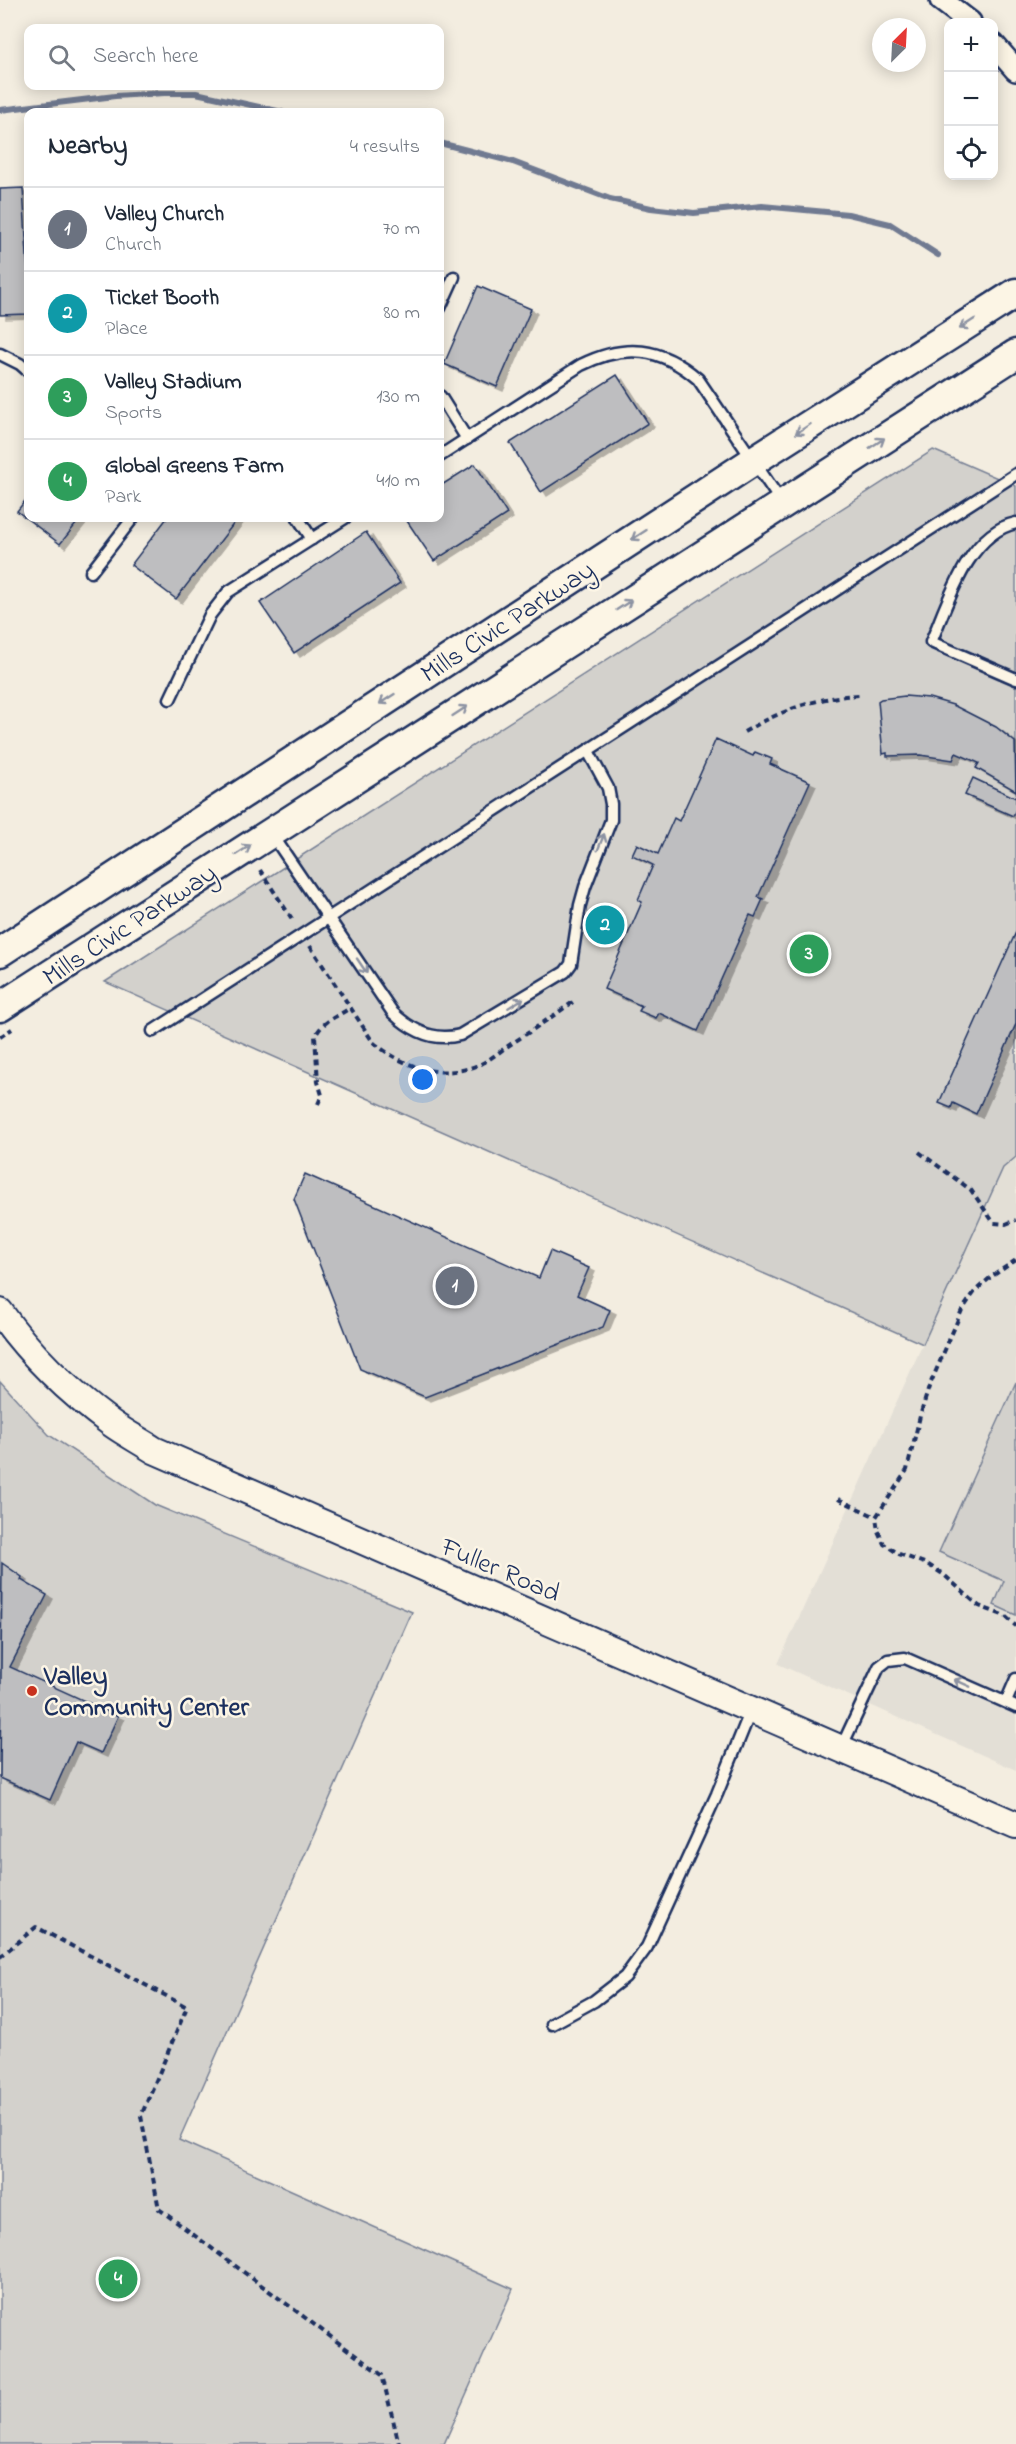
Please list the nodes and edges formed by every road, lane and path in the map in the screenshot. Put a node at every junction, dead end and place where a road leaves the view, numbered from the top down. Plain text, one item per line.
1 (941, 0) edge
2 (965, 18) edge
3 (998, 50) edge
4 (1016, 70) edge
5 (454, 277) dead end
6 (1016, 292) edge
7 (444, 299) edge
8 (0, 354) edge
9 (1016, 354) edge
10 (24, 368) edge
11 (444, 402) edge
12 (467, 439) junction
13 (444, 453) edge
14 (753, 461) junction
15 (1016, 474) edge
16 (783, 503) junction
17 (130, 522) edge
18 (301, 522) edge
19 (338, 522) edge
20 (1016, 524) edge
21 (312, 538) junction
22 (91, 572) dead end
23 (1016, 679) edge
24 (859, 694) dead end
25 (170, 699) dead end
26 (744, 732) dead end
27 (588, 751) junction
28 (271, 833) junction
29 (329, 918) junction
30 (0, 952) edge
31 (0, 1007) edge
32 (350, 1008) dead end
33 (153, 1031) dead end
34 (318, 1104) dead end
35 (919, 1152) dead end
36 (1016, 1220) edge
37 (1016, 1260) edge
38 (0, 1312) edge
39 (837, 1499) dead end
40 (876, 1517) junction
41 (1016, 1626) edge
42 (1016, 1678) edge
43 (1011, 1705) edge
44 (752, 1709) junction
45 (841, 1748) junction
46 (1016, 1825) edge
47 (0, 1957) edge
48 (552, 2024) dead end
49 (399, 2444) edge

1 - 2 street
3 - 4 street
5 - 7 lane
6 -> 14 main road, Mills Civic Parkway
8 - 10 lane
16 -> 9 main road, Mills Civic Parkway
11 - 12 lane
12 - 13 lane
12 - 14 lane
14 - 16 lane
14 -> 30 main road, Mills Civic Parkway
15 - 27 lane
28 -> 16 main road, Mills Civic Parkway
17 - 22 lane
18 - 21 lane
19 - 21 lane
20 - 23 lane
21 - 25 lane
24 - 26 path
27 - 29 lane
29 -> 27 lane
28 - 29 lane
31 -> 28 main road, Mills Civic Parkway
29 - 33 lane
32 - 34 path
35 - 36 path
37 - 40 path
38 - 44 street, Fuller Road
39 - 40 path
40 - 41 path
42 - 43 lane
43 -> 45 lane
44 - 45 street, Fuller Road
44 - 48 lane
45 - 46 street, Fuller Road
47 - 49 path

